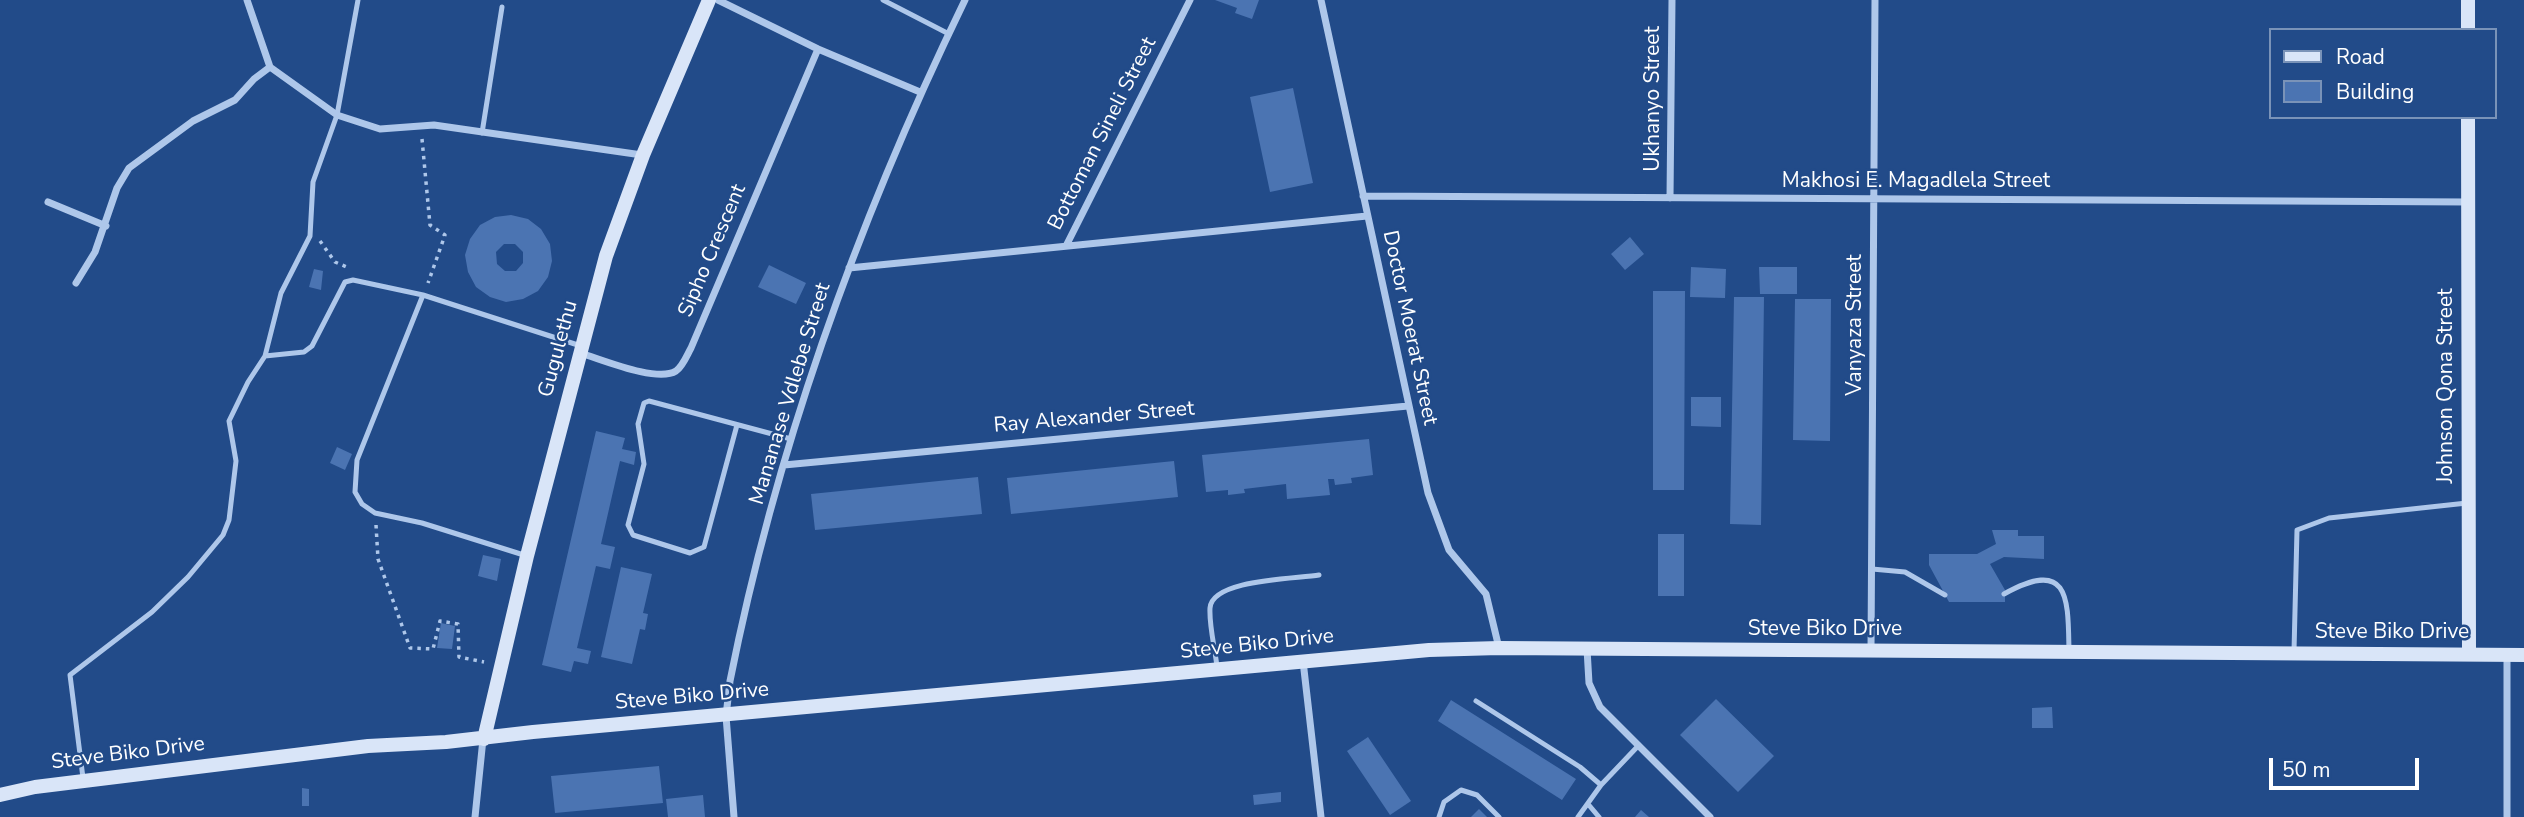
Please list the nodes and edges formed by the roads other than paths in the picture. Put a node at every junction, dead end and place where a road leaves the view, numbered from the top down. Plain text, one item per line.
1 (247, 0) edge
2 (358, 0) edge
3 (709, 0) edge
4 (718, 0) edge
5 (883, 0) edge
6 (965, 0) edge
7 (1190, 0) edge
8 (1321, 0) edge
9 (1672, 0) edge
10 (1875, 0) edge
11 (2468, 0) edge
12 (502, 7) dead end
13 (2468, 28) edge
14 (949, 34) junction
15 (818, 49) junction
16 (270, 67) junction
17 (920, 92) junction
18 (337, 115) junction
19 (2468, 119) edge
20 (482, 133) junction
21 (643, 155) junction
22 (1363, 196) junction
23 (1670, 198) junction
24 (1874, 199) junction
25 (48, 202) dead end
26 (2469, 202) junction
27 (1367, 216) junction
28 (106, 226) junction
29 (1066, 246) junction
30 (849, 268) junction
31 (76, 283) dead end
32 (423, 295) junction
33 (580, 349) junction
34 (265, 356) junction
35 (1408, 406) junction
36 (737, 425) junction
37 (791, 439) junction
38 (784, 465) junction
39 (2468, 503) junction
40 (527, 556) junction
41 (1872, 569) junction
42 (1319, 575) dead end
43 (2004, 594) dead end
44 (1945, 595) dead end
45 (1499, 648) junction
46 (1587, 649) junction
47 (1871, 651) junction
48 (2069, 652) junction
49 (2294, 654) junction
50 (2469, 654) junction
51 (2507, 654) junction
52 (2524, 655) edge
53 (1303, 661) junction
54 (1218, 671) junction
55 (1476, 701) dead end
56 (726, 716) junction
57 (484, 739) junction
58 (1639, 745) junction
59 (83, 781) junction
60 (1601, 785) junction
61 (0, 794) edge
62 (1588, 804) junction
63 (475, 817) edge
64 (734, 817) edge
65 (1321, 817) edge
66 (1440, 817) edge
67 (1499, 817) edge
68 (1578, 817) edge
69 (1599, 817) edge
70 (1710, 817) edge
71 (2508, 817) edge

1 - 16 street
2 - 18 lane
3 - 21 main road, Gugulethu
4 - 15 street
5 - 14 lane
6 - 14 street, Mananase Vdlebe Street
7 - 29 street, Bottoman Sineli Street
8 - 22 street, Doctor Moerat Street
9 - 23 street, Ukhanyo Street
10 - 24 street, Vanyaza Street
11 - 13 main road
12 - 20 lane
14 - 17 street, Mananase Vdlebe Street
15 - 17 street
15 - 33 street, Sipho Crescent
16 - 18 street
16 - 28 street
17 - 30 street, Mananase Vdlebe Street
18 - 20 street
18 - 34 lane
19 - 26 main road, Johnson Qona Street
20 - 21 street
21 - 33 main road, Gugulethu
22 - 23 street, Makhosi E. Magadlela Street
22 - 27 street, Doctor Moerat Street
23 - 24 street, Makhosi E. Magadlela Street
24 - 26 street, Makhosi E. Magadlela Street
24 - 41 street, Vanyaza Street
25 - 28 street
26 - 39 main road, Johnson Qona Street
27 - 29 street
27 - 35 street, Doctor Moerat Street
28 - 31 street
29 - 30 street
30 - 37 street, Mananase Vdlebe Street
32 - 33 lane
32 - 34 lane
32 - 40 lane
33 - 40 main road, Gugulethu
34 - 59 lane
35 - 38 street, Ray Alexander Street
35 - 45 street, Doctor Moerat Street
36 - 36 lane
36 - 37 lane
37 - 38 street, Mananase Vdlebe Street
38 - 56 street, Mananase Vdlebe Street
39 - 49 lane
39 - 50 main road, Johnson Qona Street
40 - 57 main road, Gugulethu
41 - 44 lane
41 - 47 street, Vanyaza Street
42 - 54 lane
43 - 48 lane
45 - 46 main road, Steve Biko Drive
45 - 53 main road, Steve Biko Drive
46 - 47 main road, Steve Biko Drive
46 - 58 street
47 - 48 main road, Steve Biko Drive
48 - 49 main road, Steve Biko Drive
49 - 50 main road, Steve Biko Drive
50 - 51 main road, Steve Biko Drive
51 - 52 main road, Steve Biko Drive
51 - 71 street
53 - 54 main road, Steve Biko Drive
53 - 65 street
54 - 56 main road, Steve Biko Drive
55 - 60 lane
56 - 57 main road, Steve Biko Drive
56 - 64 street, Mananase Vdlebe Street
57 - 59 main road, Steve Biko Drive
57 - 63 street
58 - 60 lane
58 - 70 street
59 - 61 main road, Steve Biko Drive
60 - 62 lane
62 - 68 lane
62 - 69 lane
66 - 67 lane

